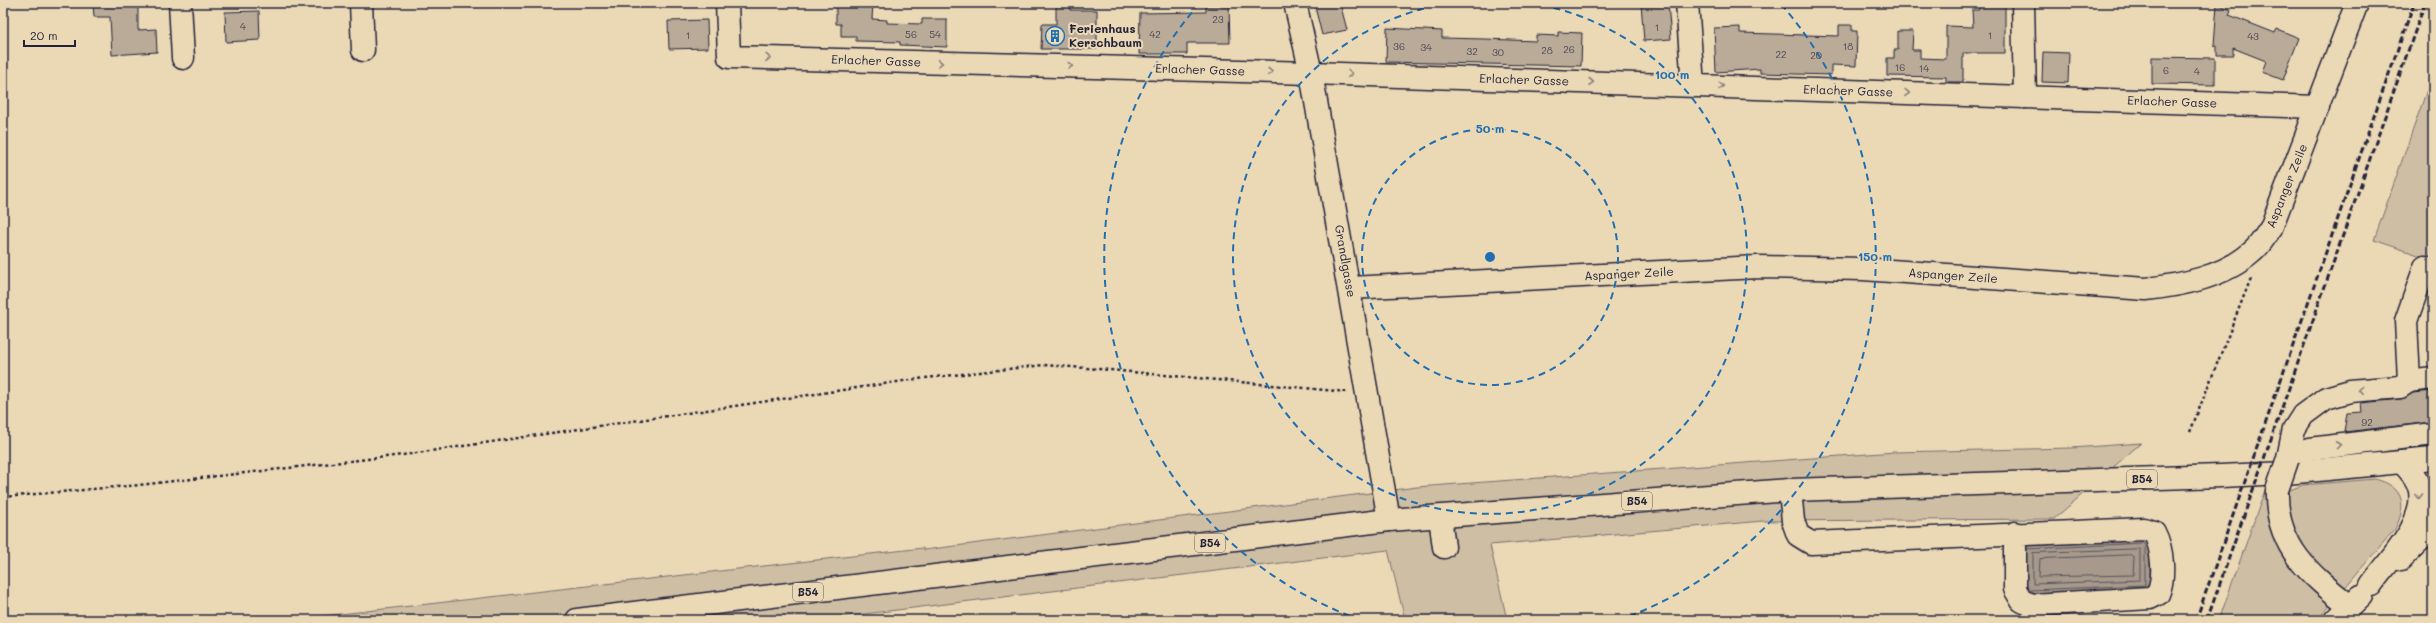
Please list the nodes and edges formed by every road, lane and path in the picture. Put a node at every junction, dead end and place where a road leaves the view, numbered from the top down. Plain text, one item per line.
1 (180, 3) edge
2 (361, 3) edge
3 (727, 3) edge
4 (1294, 3) edge
5 (1687, 3) edge
6 (2023, 3) edge
7 (2357, 3) edge
8 (363, 50) dead end
9 (182, 58) dead end
10 (1311, 73) junction
11 (1693, 85) junction
12 (2025, 97) junction
13 (2318, 107) junction
14 (2425, 267) dead end
15 (2254, 272) dead end
16 (1350, 288) junction
17 (2433, 378) edge
18 (2405, 384) junction
19 (1368, 394) junction
20 (2294, 430) junction
21 (2190, 432) dead end
22 (2433, 434) edge
23 (2310, 449) junction
24 (2288, 458) junction
25 (2433, 459) edge
26 (2402, 462) junction
27 (1790, 490) junction
28 (3, 497) edge
29 (1440, 517) junction
30 (1389, 520) junction
31 (2433, 527) edge
32 (2014, 533) junction
33 (1444, 547) dead end
34 (2371, 585) junction
35 (2343, 613) edge
36 (582, 620) edge

1 - 9 street
2 - 8 street
3 -> 10 street, Erlacher Gasse
4 - 10 street, Grandlgasse
5 - 11 street
6 - 12 street
7 - 13 street, Aspanger Zeile
10 -> 11 street, Erlacher Gasse
10 - 16 street, Grandlgasse
11 -> 12 street, Erlacher Gasse
12 - 13 street, Erlacher Gasse
13 - 16 street, Aspanger Zeile
14 - 18 street
15 - 21 path
16 - 19 street, Grandlgasse
17 - 18 street
18 -> 20 street
19 - 28 path
19 - 30 street, Grandlgasse
20 - 23 street
20 - 24 street
23 -> 22 street
23 - 24 street
24 - 35 street, bridge
25 - 26 street, B54
26 - 27 street, B54
26 -> 34 street
27 - 29 street, B54
27 - 32 street
29 - 30 street, B54
29 - 33 street
30 - 36 street, B54
31 - 34 street
32 - 32 street
34 - 35 street

